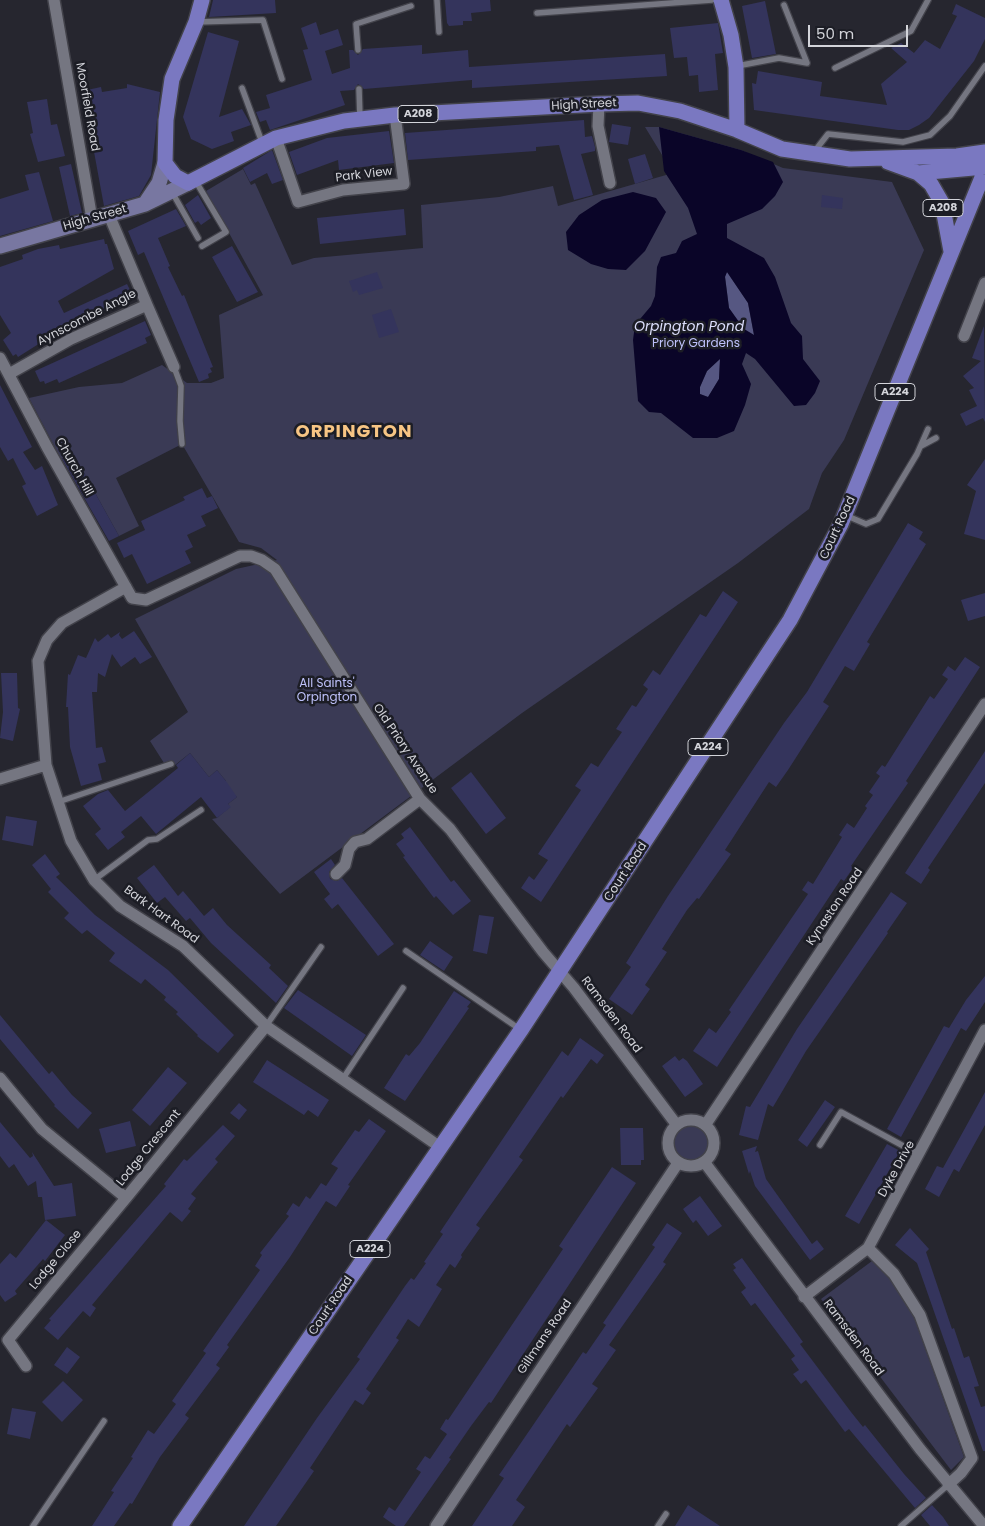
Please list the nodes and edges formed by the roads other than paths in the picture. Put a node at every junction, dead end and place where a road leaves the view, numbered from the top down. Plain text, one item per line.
1 (54, 0) edge
2 (202, 0) edge
3 (436, 0) edge
4 (712, 0) edge
5 (721, 0) edge
6 (928, 0) edge
7 (784, 5) dead end
8 (411, 6) dead end
9 (537, 13) dead end
10 (196, 22) junction
11 (440, 32) dead end
12 (358, 50) dead end
13 (736, 66) junction
14 (985, 66) edge
15 (835, 68) dead end
16 (282, 80) dead end
17 (242, 88) dead end
18 (358, 90) dead end
19 (599, 104) junction
20 (395, 115) junction
21 (360, 118) junction
22 (737, 130) junction
23 (270, 142) junction
24 (985, 152) edge
25 (813, 154) junction
26 (879, 159) junction
27 (165, 163) junction
28 (985, 169) edge
29 (918, 173) junction
30 (192, 181) junction
31 (610, 183) dead end
32 (172, 191) junction
33 (145, 204) junction
34 (109, 215) junction
35 (92, 219) junction
36 (198, 238) dead end
37 (0, 246) edge
38 (202, 246) dead end
39 (951, 251) junction
40 (985, 283) edge
41 (147, 305) junction
42 (964, 336) dead end
43 (0, 358) edge
44 (174, 367) joint
45 (5, 373) edge
46 (928, 429) dead end
47 (936, 438) dead end
48 (182, 444) dead end
49 (921, 446) junction
50 (845, 515) junction
51 (126, 588) junction
52 (985, 704) edge
53 (170, 764) dead end
54 (46, 765) junction
55 (0, 778) edge
56 (420, 799) junction
57 (58, 802) junction
58 (201, 810) dead end
59 (336, 874) dead end
60 (94, 880) junction
61 (321, 947) dead end
62 (406, 951) dead end
63 (560, 971) junction
64 (403, 988) dead end
65 (266, 1026) junction
66 (521, 1030) junction
67 (985, 1030) edge
68 (0, 1078) edge
69 (342, 1080) junction
70 (676, 1124) junction
71 (706, 1124) junction
72 (820, 1145) dead end
73 (440, 1147) junction
74 (920, 1155) junction
75 (705, 1162) junction
76 (678, 1163) junction
77 (126, 1198) junction
78 (868, 1248) junction
79 (804, 1297) junction
80 (4, 1338) edge
81 (26, 1366) dead end
82 (104, 1421) dead end
83 (948, 1485) junction
84 (666, 1514) dead end
85 (33, 1526) edge
86 (180, 1526) edge
87 (436, 1526) edge
88 (658, 1526) edge
89 (901, 1526) edge
90 (984, 1526) edge

1 - 35 street, Moorfield Road
2 - 10 main road
3 - 11 lane
4 - 9 lane
5 - 13 main road
6 - 15 lane
7 - 13 lane
8 - 12 lane
10 - 16 lane
10 - 27 main road
13 - 22 main road
14 - 25 lane
17 - 23 lane
18 - 21 lane
19 - 20 main road, High Street / A208
19 - 22 main road, High Street / A208
19 - 31 street
20 - 21 main road, High Street / A208
20 - 23 street, Park View
21 - 23 main road, High Street / A208
22 - 25 main road, High Street / A208
23 - 30 main road, High Street / A208
24 - 26 main road, High Street / A208
25 - 26 main road, High Street / A208
26 - 29 main road, A208
27 - 30 main road
27 - 33 street
28 - 29 main road
28 - 39 main road, Court Road / A224
29 - 39 main road, A208
30 - 32 street, High Street
30 - 38 lane
32 - 33 street, High Street
32 - 36 lane
33 - 34 street, High Street
34 - 35 street, High Street
34 - 41 street, Aynscombe Angle
35 - 37 street, High Street
39 - 50 main road, Court Road / A224
40 - 42 street
41 - 44 street
41 - 45 street, Aynscombe Angle
43 - 45 street, Church Hill
44 - 48 lane
45 - 51 street, Church Hill
46 - 49 lane
47 - 49 lane
49 - 50 lane
50 - 63 main road, Court Road / A224
51 - 54 street, Bark Hart Road
51 - 56 street, Old Priory Avenue
52 - 71 street, Kynaston Road
53 - 57 lane
54 - 55 street
54 - 57 street, Bark Hart Road
56 - 59 street
56 - 63 street, Old Priory Avenue
57 - 60 street, Bark Hart Road
58 - 60 lane
60 - 65 street, Bark Hart Road
61 - 65 lane
62 - 66 lane
63 - 66 main road, Court Road / A224
63 - 70 street, Ramsden Road
64 - 69 lane
65 - 69 street, Bark Hart Road
65 - 77 street, Lodge Crescent
66 - 73 main road, Court Road / A224
67 - 74 street, Dyke Drive
68 - 77 street, Lodge Crescent
69 - 73 street, Bark Hart Road
70 - 71 street
70 - 76 street
71 - 75 street
72 - 74 lane
73 - 86 main road, Court Road / A224
74 - 78 street, Dyke Drive
75 - 76 street
75 - 79 street, Ramsden Road
76 - 87 street, Gillmans Road
77 - 80 street, Lodge Close
78 - 79 street, Dyke Drive
78 - 83 street
79 - 83 street, Ramsden Road
80 - 81 street, Lodge Close
82 - 85 lane
83 - 89 lane
83 - 90 street, Ramsden Road
84 - 88 lane

